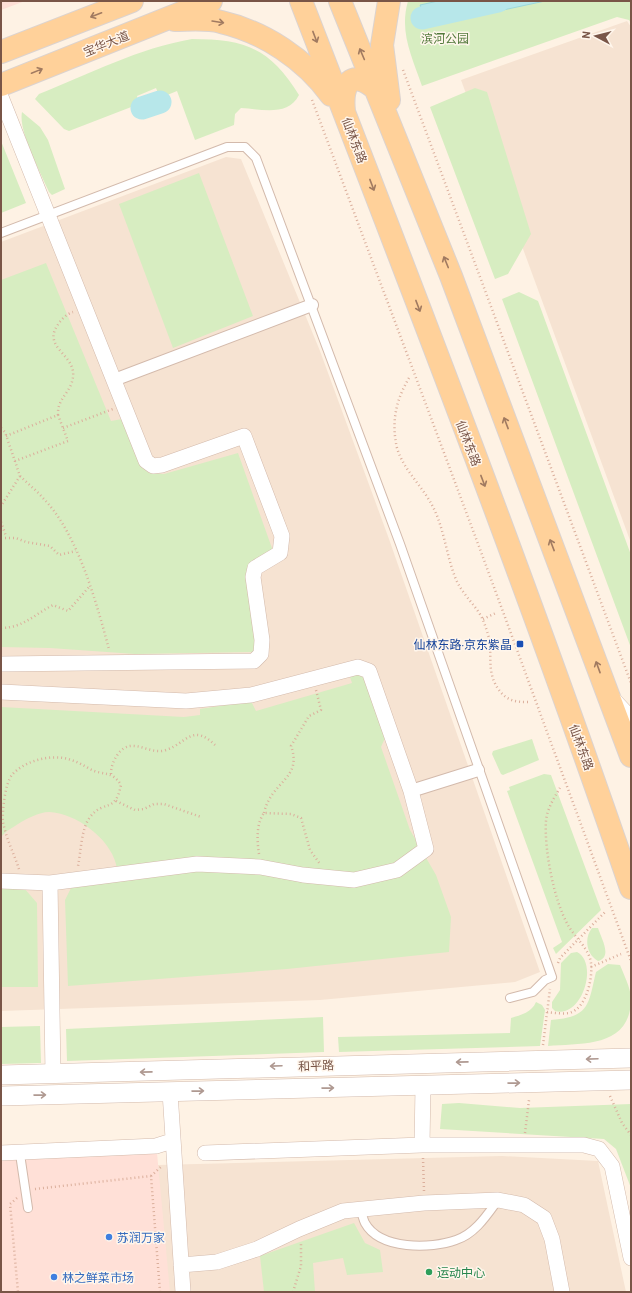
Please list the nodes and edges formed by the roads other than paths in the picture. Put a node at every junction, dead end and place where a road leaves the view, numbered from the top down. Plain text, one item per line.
1 (132, 1) edge
2 (211, 1) edge
3 (301, 1) edge
4 (340, 1) edge
5 (389, 1) edge
6 (166, 19) junction
7 (1, 52) edge
8 (1, 85) edge
9 (376, 90) junction
10 (1, 97) edge
11 (344, 113) junction
12 (393, 129) junction
13 (48, 215) junction
14 (1, 233) edge
15 (312, 305) junction
16 (114, 380) junction
17 (1, 664) edge
18 (1, 692) edge
19 (608, 694) junction
20 (631, 718) edge
21 (631, 756) edge
22 (478, 770) junction
23 (410, 791) junction
24 (1, 881) edge
25 (50, 883) junction
26 (631, 888) edge
27 (510, 998) dead end
28 (631, 1058) edge
29 (53, 1074) junction
30 (1, 1075) edge
31 (631, 1080) edge
32 (423, 1086) junction
33 (170, 1092) junction
34 (1, 1096) edge
35 (172, 1141) junction
36 (422, 1145) junction
37 (1, 1153) edge
38 (205, 1153) dead end
39 (20, 1154) junction
40 (498, 1200) junction
41 (28, 1208) dead end
42 (360, 1209) junction
43 (631, 1258) edge
44 (181, 1266) junction
45 (183, 1292) edge
46 (562, 1292) edge

1 -> 7 main road
2 - 6 main road, 宝华大道
3 -> 11 main road, 仙林东路
9 -> 4 main road
5 - 12 main road
8 -> 6 main road, 宝华大道
6 -> 11 main road
9 - 11 main road
9 - 12 main road
10 - 13 street
11 -> 26 main road, 仙林东路
19 -> 12 main road
13 - 14 lane
13 - 15 lane
13 - 16 street
15 - 16 street
15 - 22 lane
16 - 17 street
18 - 23 street
19 - 20 street
19 - 21 main road
22 - 23 street
22 - 27 lane
23 - 25 street
24 - 25 street
25 - 29 street
28 -> 29 street, 和平路
29 - 30 street, 和平路
32 -> 31 street, 和平路
33 -> 32 street, 和平路
32 - 36 street
34 -> 33 street, 和平路
33 - 35 street
35 - 39 street
35 - 44 street
36 - 38 street
36 - 43 street
37 - 39 street
39 - 41 lane
40 - 42 street
40 - 42 lane
40 - 46 street
42 - 44 street
44 - 45 street

